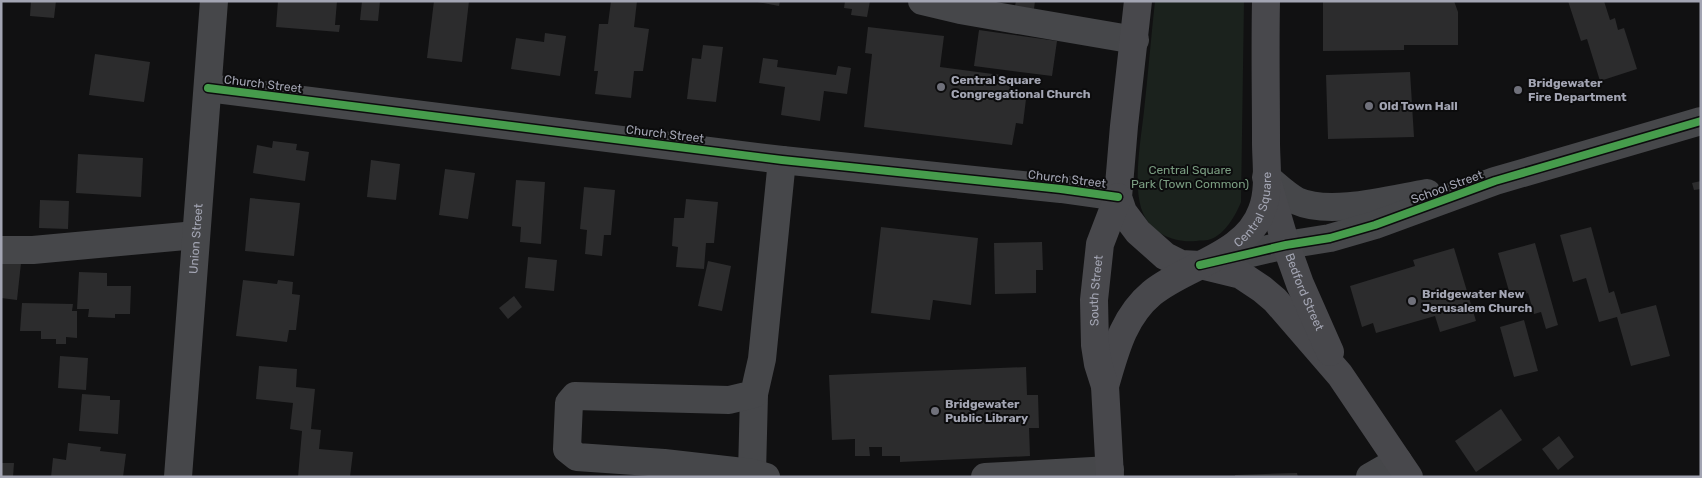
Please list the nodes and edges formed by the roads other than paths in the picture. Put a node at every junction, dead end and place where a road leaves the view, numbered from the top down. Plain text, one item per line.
1 (214, 1) edge
2 (922, 1) edge
3 (1138, 1) edge
4 (1266, 1) edge
5 (1135, 40) junction
6 (208, 88) junction
7 (1701, 121) edge
8 (782, 160) junction
9 (1266, 178) junction
10 (1495, 181) junction
11 (1118, 197) junction
12 (196, 234) junction
13 (1286, 245) junction
14 (1, 250) edge
15 (1200, 265) junction
16 (1340, 375) junction
17 (1105, 386) junction
18 (754, 394) junction
19 (1403, 469) edge
20 (1110, 473) edge
21 (759, 475) edge
22 (178, 477) edge
23 (985, 477) edge
24 (1370, 477) edge

1 - 6 street, Union Street
2 - 5 street
3 - 5 main road
4 - 9 main road, Central Square
5 - 11 main road
6 - 8 street, Church Street
6 - 12 street, Union Street
7 - 10 street, School Street
8 - 11 street, Church Street
8 - 18 street
9 - 10 street, School Street
9 - 13 main road, Bedford Street
9 - 15 main road, Central Square
10 - 13 street, School Street
11 - 15 main road
11 - 17 main road, South Street
12 - 14 street
12 - 22 street, Union Street
13 - 15 street, School Street
13 - 16 main road, Bedford Street
15 - 16 main road, Bedford Street
15 - 17 main road, South Street
16 - 19 main road, Bedford Street
17 - 20 main road, South Street
18 - 21 street
18 - 21 street
19 - 24 street
20 - 23 street

